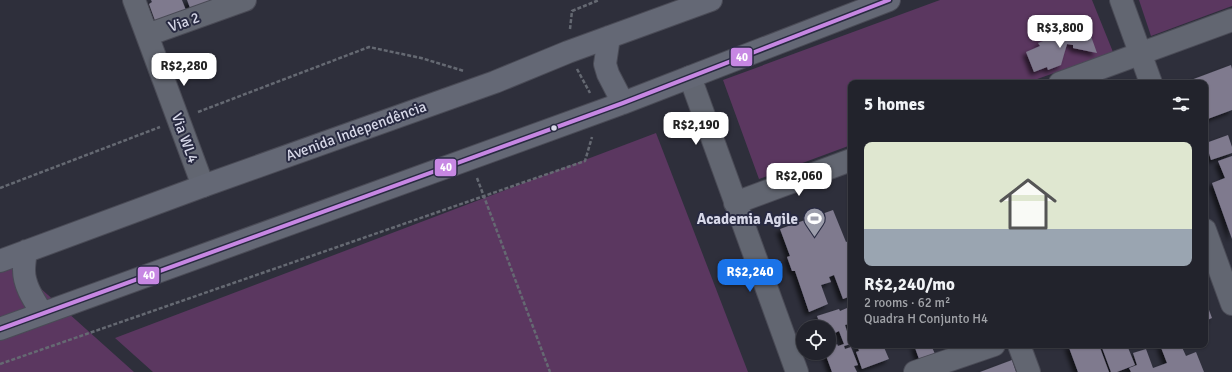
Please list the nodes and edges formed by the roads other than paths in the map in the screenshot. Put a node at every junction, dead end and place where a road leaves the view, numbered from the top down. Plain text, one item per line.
1 (134, 0) edge
2 (245, 0) edge
3 (711, 0) edge
4 (889, 0) edge
5 (1121, 0) edge
6 (1232, 20) edge
7 (147, 36) junction
8 (609, 37) junction
9 (1140, 54) junction
10 (690, 77) junction
11 (1068, 80) edge
12 (1150, 80) edge
13 (623, 103) junction
14 (848, 161) edge
15 (203, 186) junction
16 (735, 202) junction
17 (1208, 238) edge
18 (26, 251) junction
19 (0, 261) edge
20 (1218, 264) edge
21 (1232, 304) edge
22 (42, 313) junction
23 (0, 329) edge
24 (985, 348) edge
25 (1020, 348) edge
26 (796, 372) edge
27 (915, 372) edge
28 (1029, 372) edge

1 - 7 street, Via WL4
2 - 7 street, Via 2
3 - 8 main road, Avenida Independência
4 - 10 main road
5 - 9 street
6 - 9 street
7 - 15 street, Via WL4
8 - 13 main road
8 - 15 main road, Avenida Independência
9 - 11 street
9 - 12 street
10 - 13 main road
10 - 16 street
13 - 22 main road
14 - 16 street
15 - 18 main road, Avenida Independência
16 - 26 street
17 - 20 street
18 - 19 main road, Avenida Independência
18 - 22 main road
20 - 21 street
22 - 23 main road
24 - 27 street
25 - 28 street

